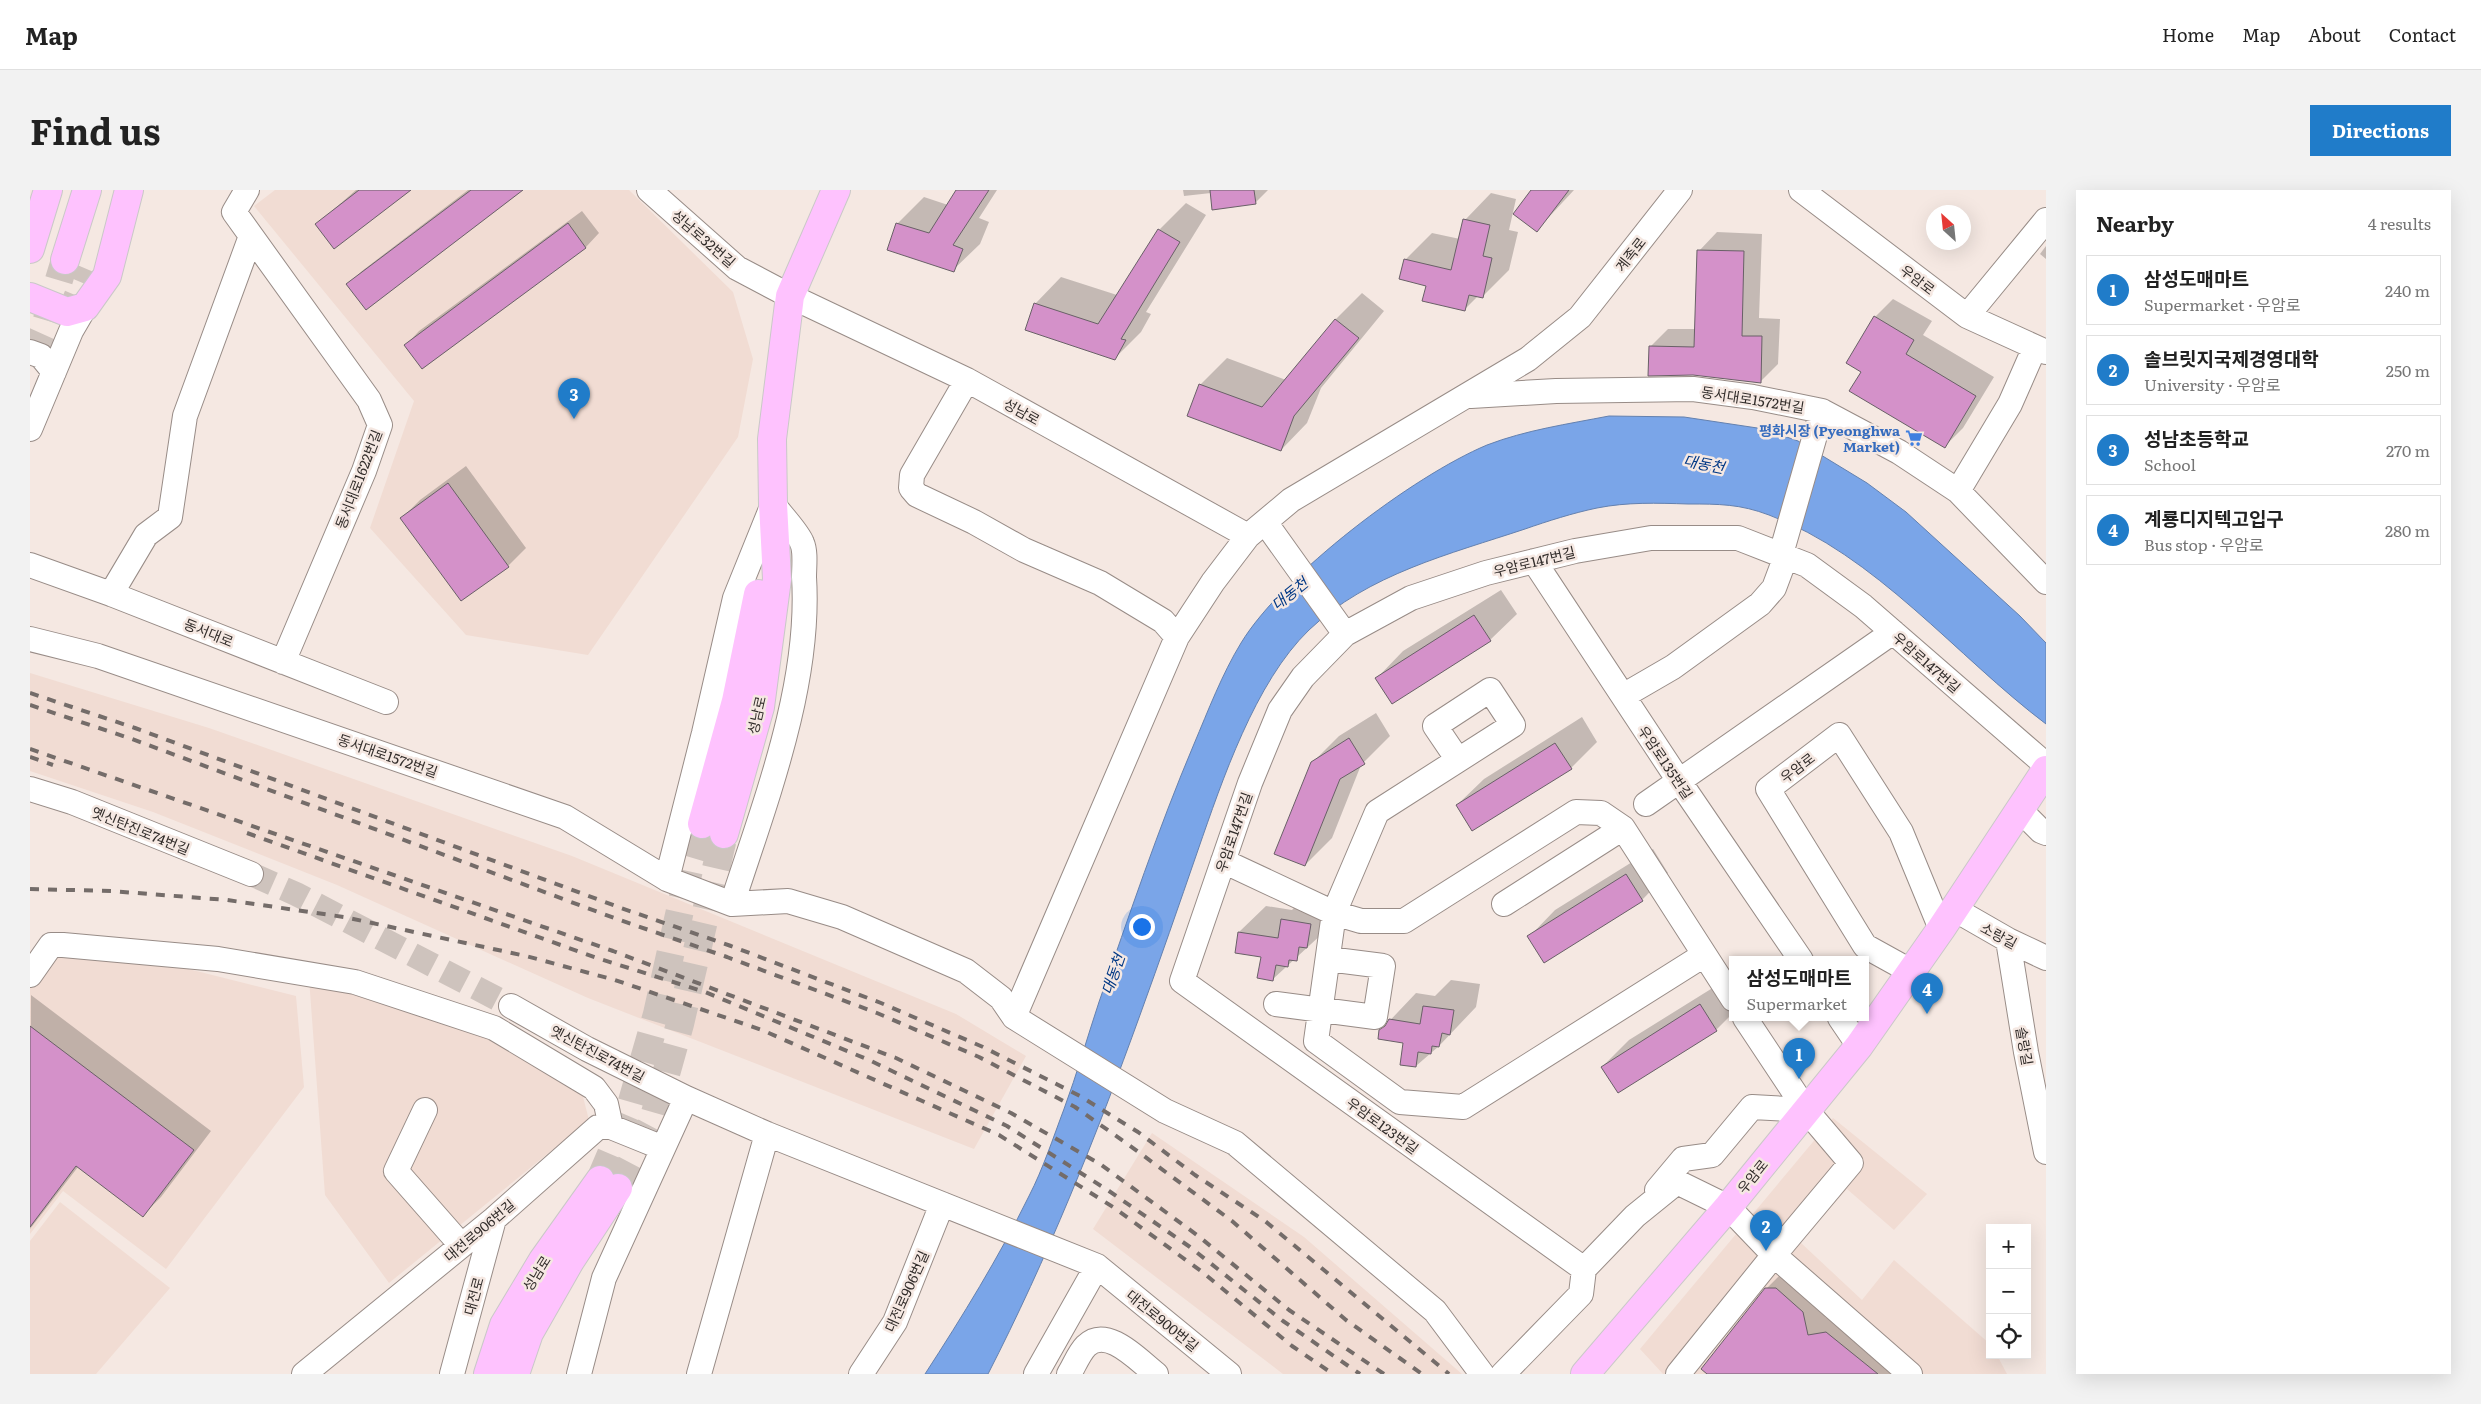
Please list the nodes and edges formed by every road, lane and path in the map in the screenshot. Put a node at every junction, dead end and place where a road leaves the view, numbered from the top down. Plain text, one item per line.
1 (42, 190) edge
2 (48, 190) edge
3 (87, 190) edge
4 (110, 190) edge
5 (128, 190) edge
6 (248, 190) edge
7 (649, 190) edge
8 (836, 190) edge
9 (1680, 190) edge
10 (1801, 190) edge
11 (2046, 220) edge
12 (30, 224) edge
13 (251, 236) junction
14 (30, 249) edge
15 (790, 296) junction
16 (30, 297) edge
17 (85, 307) junction
18 (1967, 316) junction
19 (2040, 349) edge
20 (30, 352) edge
21 (54, 372) junction
22 (967, 380) junction
23 (1469, 396) junction
24 (1822, 411) junction
25 (30, 429) edge
26 (1958, 491) junction
27 (772, 504) junction
28 (1256, 529) junction
29 (1784, 552) junction
30 (1534, 561) junction
31 (30, 565) edge
32 (2046, 582) edge
33 (111, 594) junction
34 (1893, 632) junction
35 (1344, 634) junction
36 (1177, 637) junction
37 (30, 638) edge
38 (283, 662) junction
39 (1623, 696) junction
40 (386, 702) dead end
41 (1458, 760) dead end
42 (2046, 765) edge
43 (2046, 770) edge
44 (1679, 781) junction
45 (30, 789) edge
46 (1646, 804) dead end
47 (2033, 808) edge
48 (1624, 828) junction
49 (713, 829) tunnel mouth
50 (2046, 833) edge
51 (1223, 861) junction
52 (251, 874) tunnel mouth
53 (667, 879) junction
54 (732, 904) junction
55 (1504, 904) dead end
56 (1334, 913) junction
57 (1947, 919) junction
58 (2008, 940) junction
59 (1704, 955) junction
60 (1798, 956) edge
61 (2046, 958) edge
62 (1328, 959) junction
63 (1912, 972) junction
64 (30, 975) edge
65 (1182, 981) joint
66 (1729, 993) edge
67 (1276, 1004) dead end
68 (511, 1006) tunnel mouth
69 (1321, 1010) junction
70 (1747, 1021) edge
71 (1842, 1021) edge
72 (1021, 1022) junction
73 (1859, 1046) junction
74 (686, 1098) junction
75 (425, 1110) dead end
76 (1806, 1110) junction
77 (611, 1127) junction
78 (767, 1134) junction
79 (663, 1148) junction
80 (2046, 1152) edge
81 (942, 1204) junction
82 (1728, 1207) junction
83 (1635, 1216) junction
84 (494, 1218) junction
85 (461, 1245) junction
86 (1774, 1255) junction
87 (1087, 1262) junction
88 (1584, 1269) junction
89 (304, 1374) edge
90 (452, 1374) edge
91 (488, 1374) edge
92 (516, 1374) edge
93 (579, 1374) edge
94 (699, 1374) edge
95 (861, 1374) edge
96 (1036, 1374) edge
97 (1069, 1374) edge
98 (1156, 1374) edge
99 (1229, 1374) edge
100 (1482, 1374) edge
101 (1504, 1374) edge
102 (1585, 1374) edge
103 (1678, 1374) edge
104 (1910, 1374) edge

1 - 12 main road
2 - 14 main road
3 - 4 main road
5 - 17 main road
6 - 13 street, 동서대로1622번길
7 - 15 street, 성남로32번길
8 - 15 main road, 성남로
9 - 23 street, 계족로
10 - 18 street, 우암로
11 - 18 street
13 - 33 street
13 - 38 street, 동서대로1622번길
15 - 22 street, 성남로
15 - 27 main road, 성남로
16 - 17 main road
17 - 21 street
18 - 19 street, 우암로
19 - 26 street
20 - 21 street
21 - 25 street
22 - 28 street, 성남로
22 - 36 street
23 - 24 street, 동서대로1572번길
23 - 28 street, 계족로
24 - 26 street, 동서대로1572번길
24 - 29 street
26 - 32 street, 동서대로1572번길
27 - 49 main road, 성남로
27 - 53 street
27 - 54 street
28 - 35 street
28 - 36 street, 계족로
29 - 30 street, 우암로147번길
29 - 34 street, 우암로147번길
29 - 39 street
30 - 35 street, 우암로147번길
30 - 39 street, 우암로135번길
31 - 33 street, 동서대로
33 - 38 street, 동서대로
34 - 42 street, 우암로147번길
34 - 44 street
35 - 51 street, 우암로147번길
36 - 72 street, 계족로
37 - 53 street, 동서대로1572번길
38 - 40 street, 동서대로
39 - 44 street, 우암로135번길
41 - 56 street
43 - 47 main road, 우암로
44 - 46 street
44 - 60 street, 우암로135번길
45 - 52 street, 옛신탄진로74번길
47 - 50 street
47 - 57 main road, 우암로
48 - 55 street
48 - 56 street
48 - 59 street
51 - 56 street
51 - 65 street, 우암로147번길
53 - 54 street, 동서대로1572번길
54 - 72 street
56 - 62 street
57 - 58 street, 소랑길
57 - 63 main road, 우암로
57 - 63 street, 우암로
58 - 61 street, 소랑길
58 - 80 street, 솔랑길
59 - 66 street
59 - 69 street
62 - 69 street
62 - 69 street
63 - 73 main road, 우암로
64 - 77 street
65 - 88 street, 우암로123번길
67 - 69 street
68 - 74 street, 옛신탄진로74번길
70 - 76 street
71 - 73 street
72 - 100 street
73 - 76 main road, 우암로
74 - 78 street
74 - 79 street
75 - 85 street
76 - 82 main road, 우암로
76 - 83 street
76 - 86 street
77 - 79 street
77 - 84 street, 대전로906번길
78 - 81 street
78 - 94 street
79 - 93 street
81 - 87 street, 대전로900번길
81 - 95 street, 대전로906번길
82 - 83 street
82 - 86 street
82 - 102 main road, 우암로
83 - 88 street
84 - 85 street, 대전로906번길
84 - 90 street, 대전로
85 - 89 street, 대전로906번길
86 - 103 street
86 - 104 street
87 - 96 street
87 - 99 street, 대전로900번길
88 - 101 street
91 - 92 main road, 성남로
97 - 98 street

